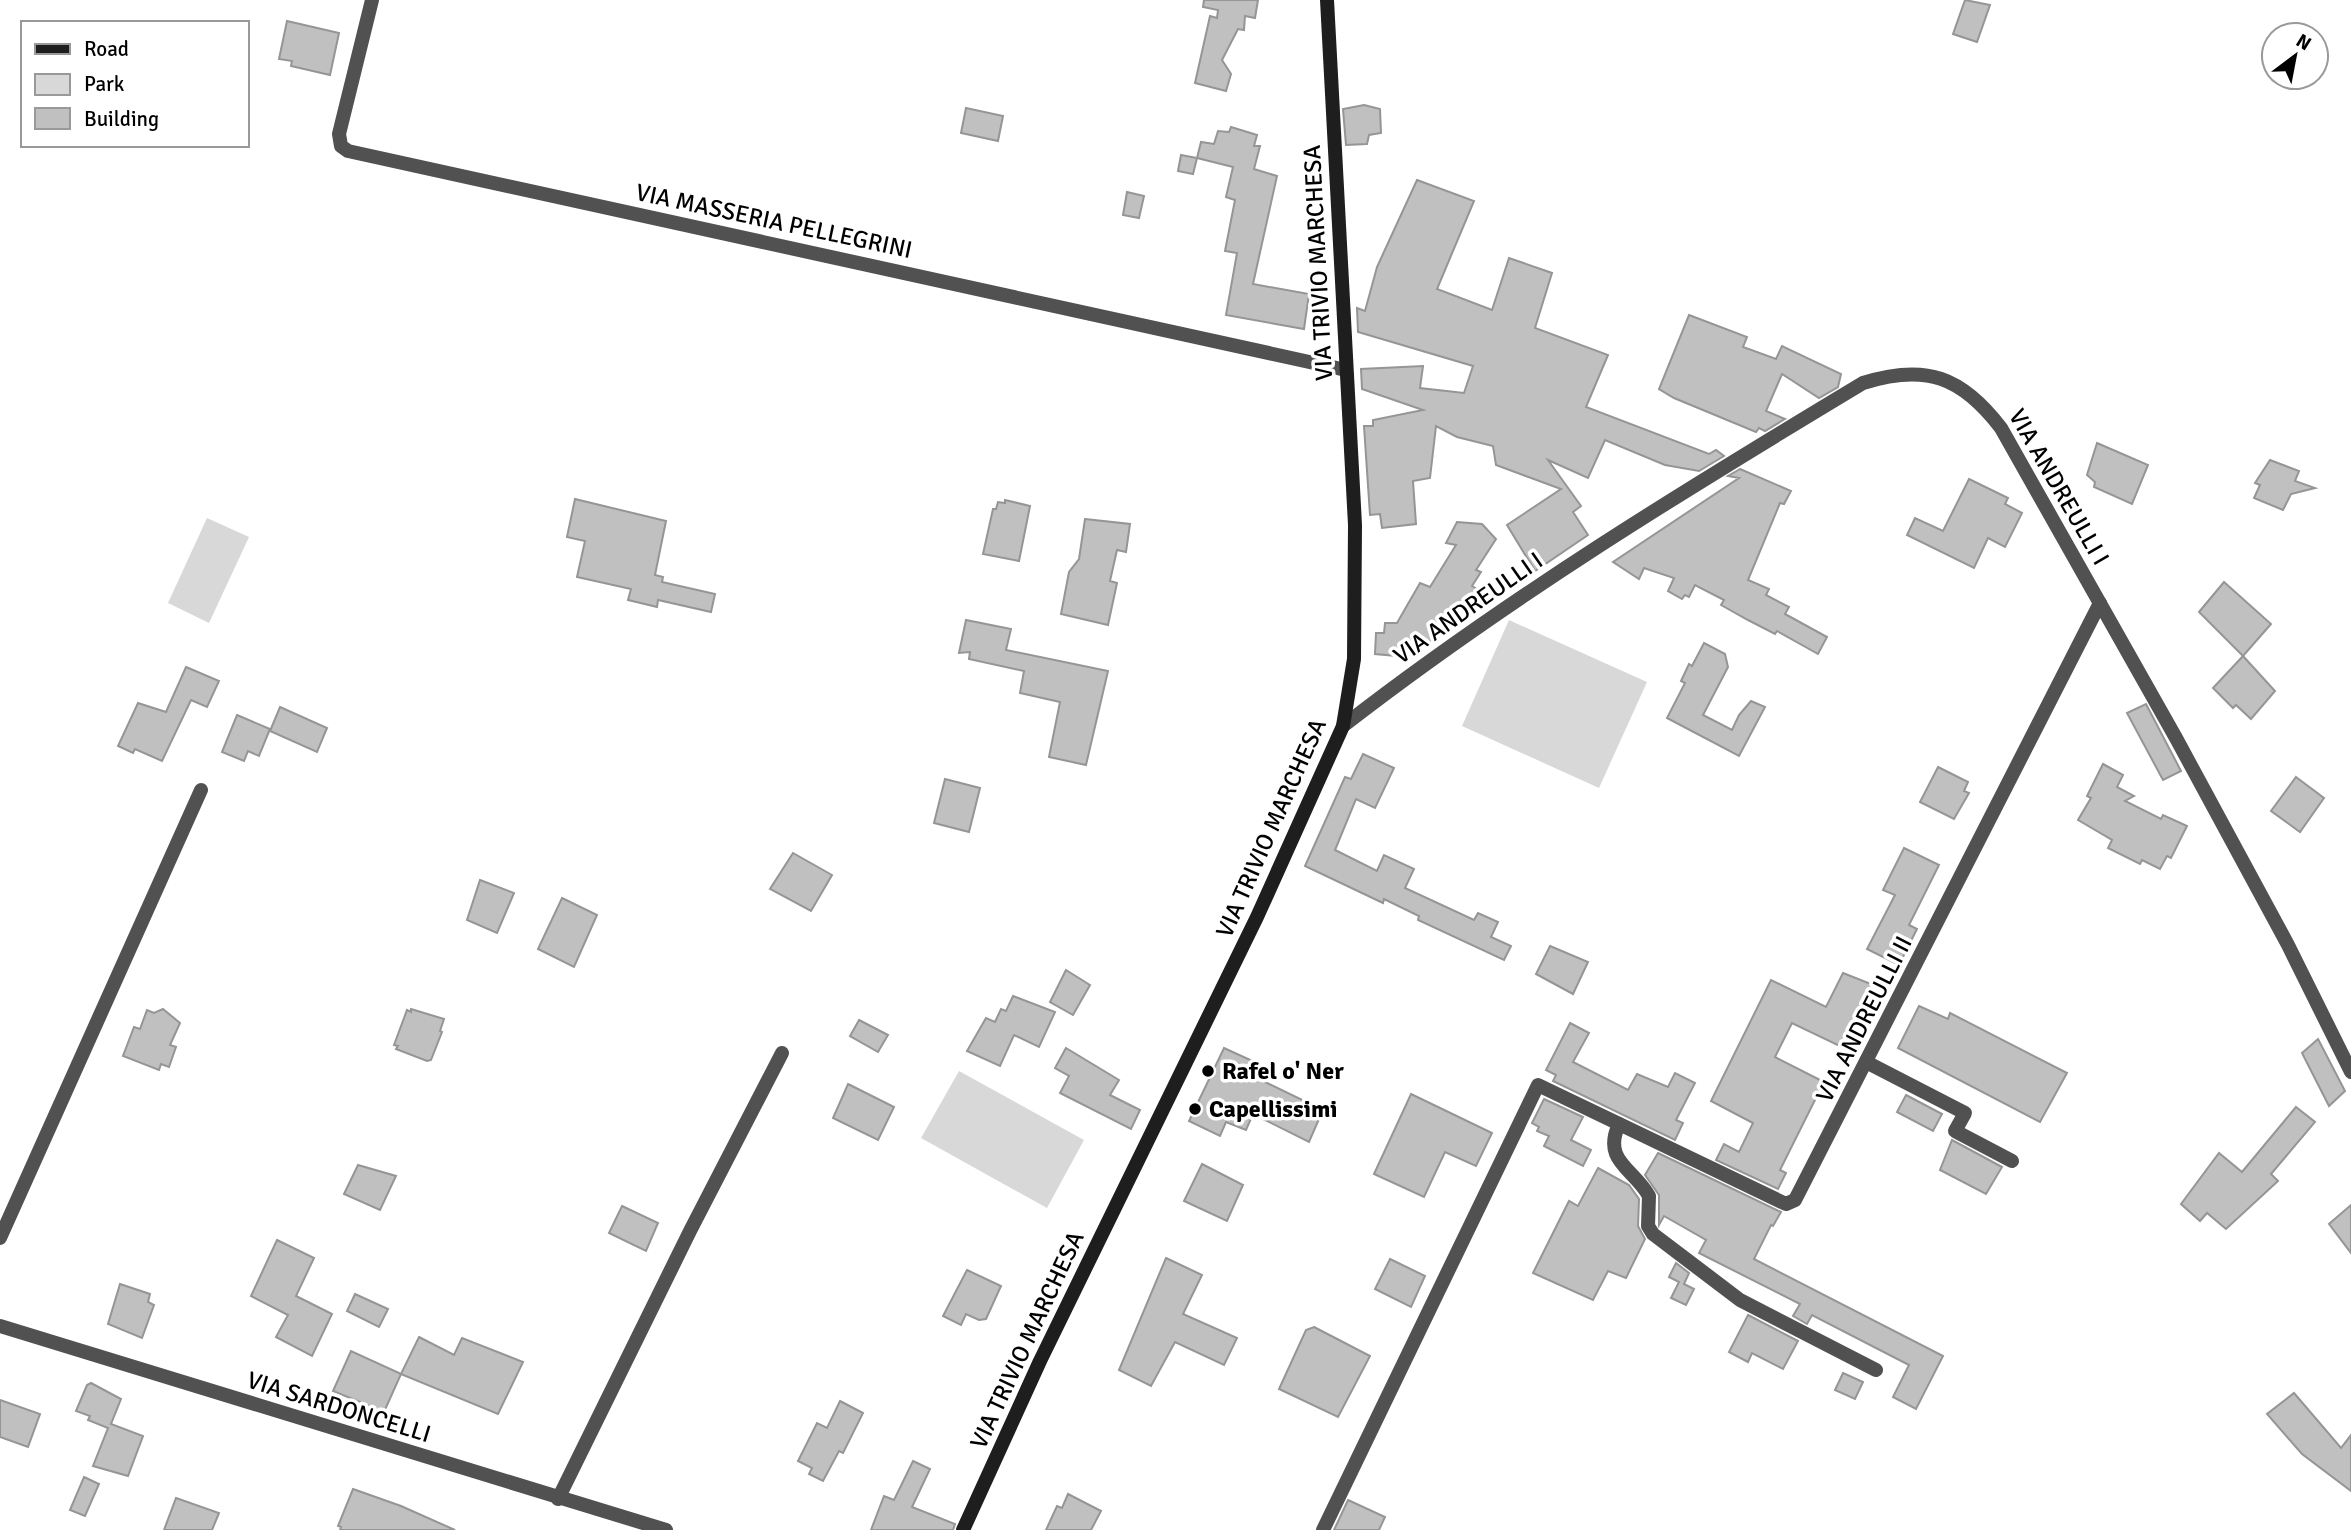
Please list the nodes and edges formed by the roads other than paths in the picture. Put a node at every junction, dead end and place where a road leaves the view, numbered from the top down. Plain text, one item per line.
1 (372, 0) edge
2 (1327, 0) edge
3 (1346, 370) junction
4 (2100, 603) junction
5 (1343, 726) junction
6 (201, 790) dead end
7 (782, 1054) dead end
8 (1868, 1063) junction
9 (2351, 1072) edge
10 (1619, 1124) junction
11 (2012, 1161) dead end
12 (0, 1238) edge
13 (0, 1326) edge
14 (1876, 1370) dead end
15 (558, 1499) junction
16 (666, 1530) edge
17 (963, 1530) edge
18 (1323, 1530) edge

1 - 3 street, VIA MASSERIA PELLEGRINI
2 - 3 street, VIA TRIVIO MARCHESA
3 - 5 street, VIA TRIVIO MARCHESA
4 - 5 street, VIA ANDREULLI I
4 - 8 street, VIA ANDREULLI II
4 - 9 street, VIA ANDREULLI I
5 - 17 street, VIA TRIVIO MARCHESA
6 - 12 street
7 - 15 street
8 - 10 street, VIA ANDREULLI II
8 - 11 street
10 - 14 street
10 - 18 street, VIA ANDREULLI II
13 - 15 street, VIA SARDONCELLI
15 - 16 street, VIA SARDONCELLI

